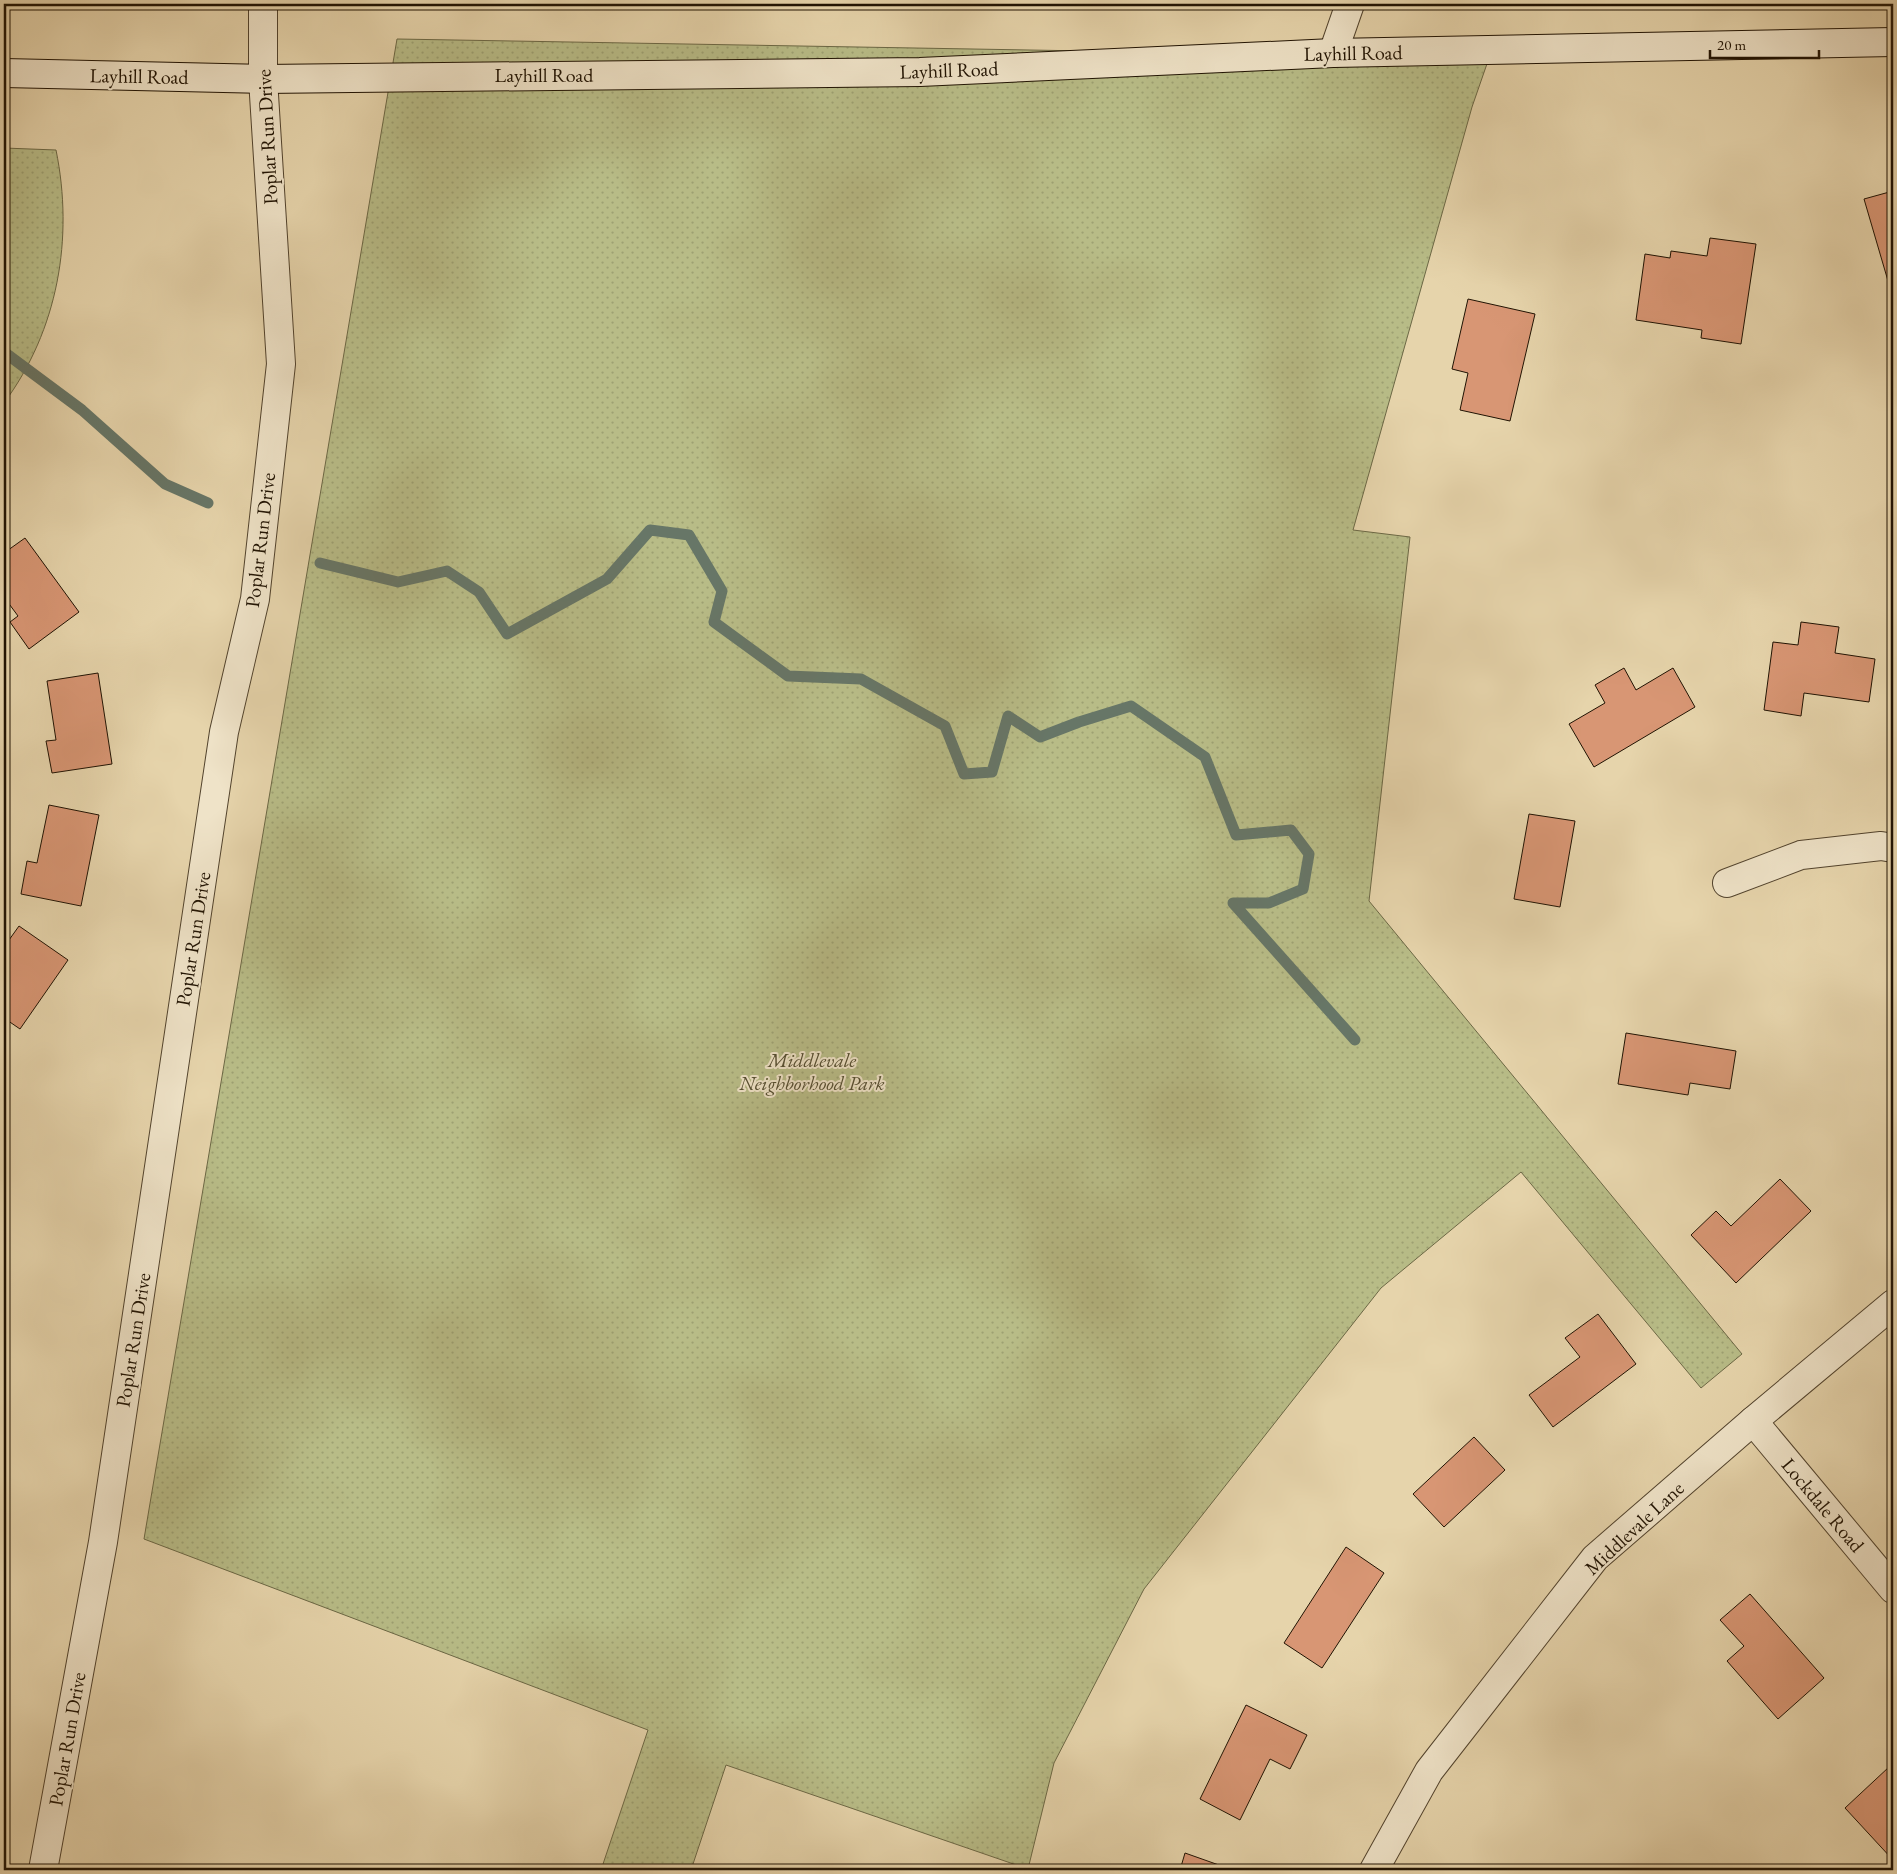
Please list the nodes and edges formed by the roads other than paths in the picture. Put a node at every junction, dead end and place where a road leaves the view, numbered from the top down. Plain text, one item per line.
1 (263, 4) edge
2 (1350, 4) edge
3 (1893, 42) edge
4 (1333, 53) junction
5 (4, 73) edge
6 (263, 79) junction
7 (1893, 848) edge
8 (1727, 883) dead end
9 (1893, 1304) edge
10 (1753, 1421) junction
11 (1893, 1589) edge
12 (43, 1870) edge
13 (1374, 1870) edge

1 - 6 street, Poplar Run Drive
2 - 4 street
3 - 4 street, Layhill Road
4 - 6 street, Layhill Road
5 - 6 street, Layhill Road
6 - 12 street, Poplar Run Drive
7 - 8 street
9 - 10 street, Middlevale Lane
10 - 11 street, Lockdale Road
10 - 13 street, Middlevale Lane

